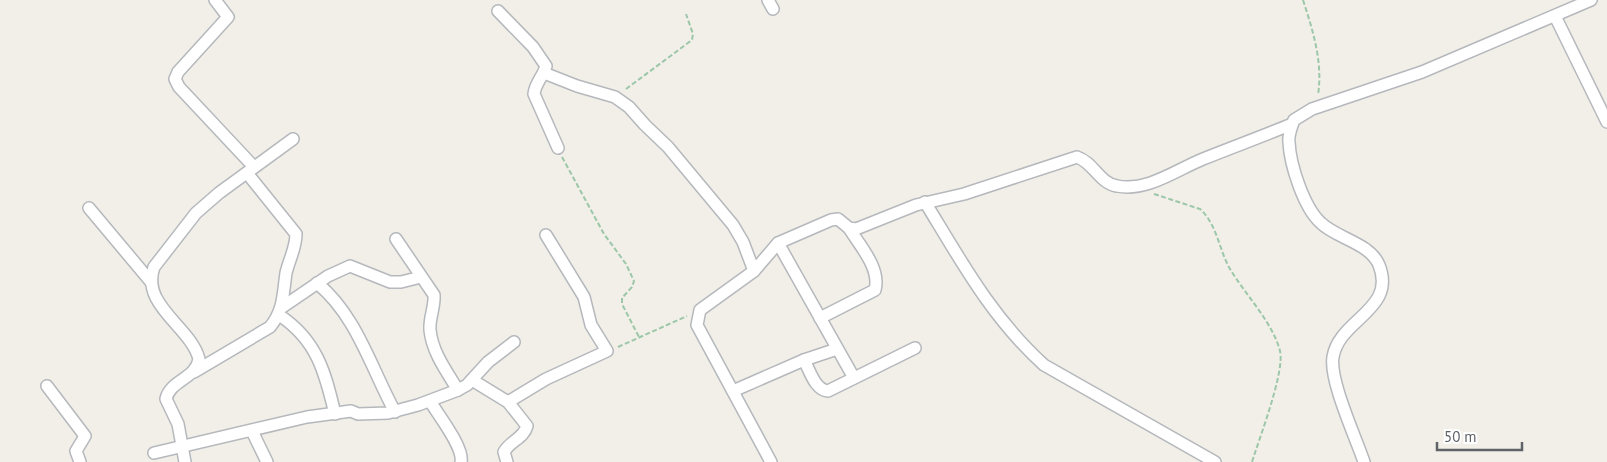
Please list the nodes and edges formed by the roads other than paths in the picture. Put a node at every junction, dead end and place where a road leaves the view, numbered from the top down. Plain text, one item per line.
1 (215, 0) edge
2 (1591, 0) edge
3 (498, 11) dead end
4 (1555, 16) junction
5 (544, 73) junction
6 (1607, 122) edge
7 (1292, 124) junction
8 (293, 138) dead end
9 (558, 148) road end
10 (250, 170) junction
11 (925, 202) junction
12 (89, 208) dead end
13 (849, 228) junction
14 (546, 234) dead end
15 (396, 239) dead end
16 (778, 243) junction
17 (754, 271) junction
18 (421, 277) junction
19 (151, 282) junction
20 (317, 283) junction
21 (280, 311) junction
22 (820, 318) junction
23 (514, 342) dead end
24 (915, 348) dead end
25 (837, 349) junction
26 (804, 360) junction
27 (194, 372) junction
28 (854, 378) junction
29 (472, 380) junction
30 (46, 386) dead end
31 (458, 390) junction
32 (733, 391) junction
33 (430, 402) junction
34 (508, 402) junction
35 (395, 412) junction
36 (335, 414) junction
37 (252, 431) junction
38 (182, 448) junction
39 (154, 453) dead end
40 (80, 462) edge
41 (185, 462) edge
42 (267, 462) edge
43 (462, 462) edge
44 (507, 462) edge
45 (771, 462) edge
46 (1216, 462) edge
47 (1364, 462) edge

1 - 10 street
2 - 4 street
3 - 5 street
4 - 6 street
4 - 7 street
5 - 9 street
5 - 17 street
7 - 11 street
7 - 47 street
8 - 10 street
10 - 19 street
10 - 21 street
11 - 13 street
11 - 46 street
12 - 19 street
13 - 16 street
13 - 22 street
14 - 34 street
15 - 18 street
16 - 17 street
16 - 22 street
17 - 32 street
18 - 20 street
18 - 31 street
19 - 27 street
20 - 21 street
20 - 35 street
21 - 27 street
21 - 36 street
22 - 25 street
23 - 29 street
24 - 28 street
25 - 26 street
25 - 28 street
26 - 28 street
26 - 32 street
27 - 38 street
29 - 31 street
29 - 34 street
30 - 40 street
31 - 33 street
32 - 45 street
33 - 35 street
33 - 43 street
34 - 44 street
35 - 36 street
36 - 37 street
37 - 38 street
37 - 42 street
38 - 39 street
38 - 41 street

